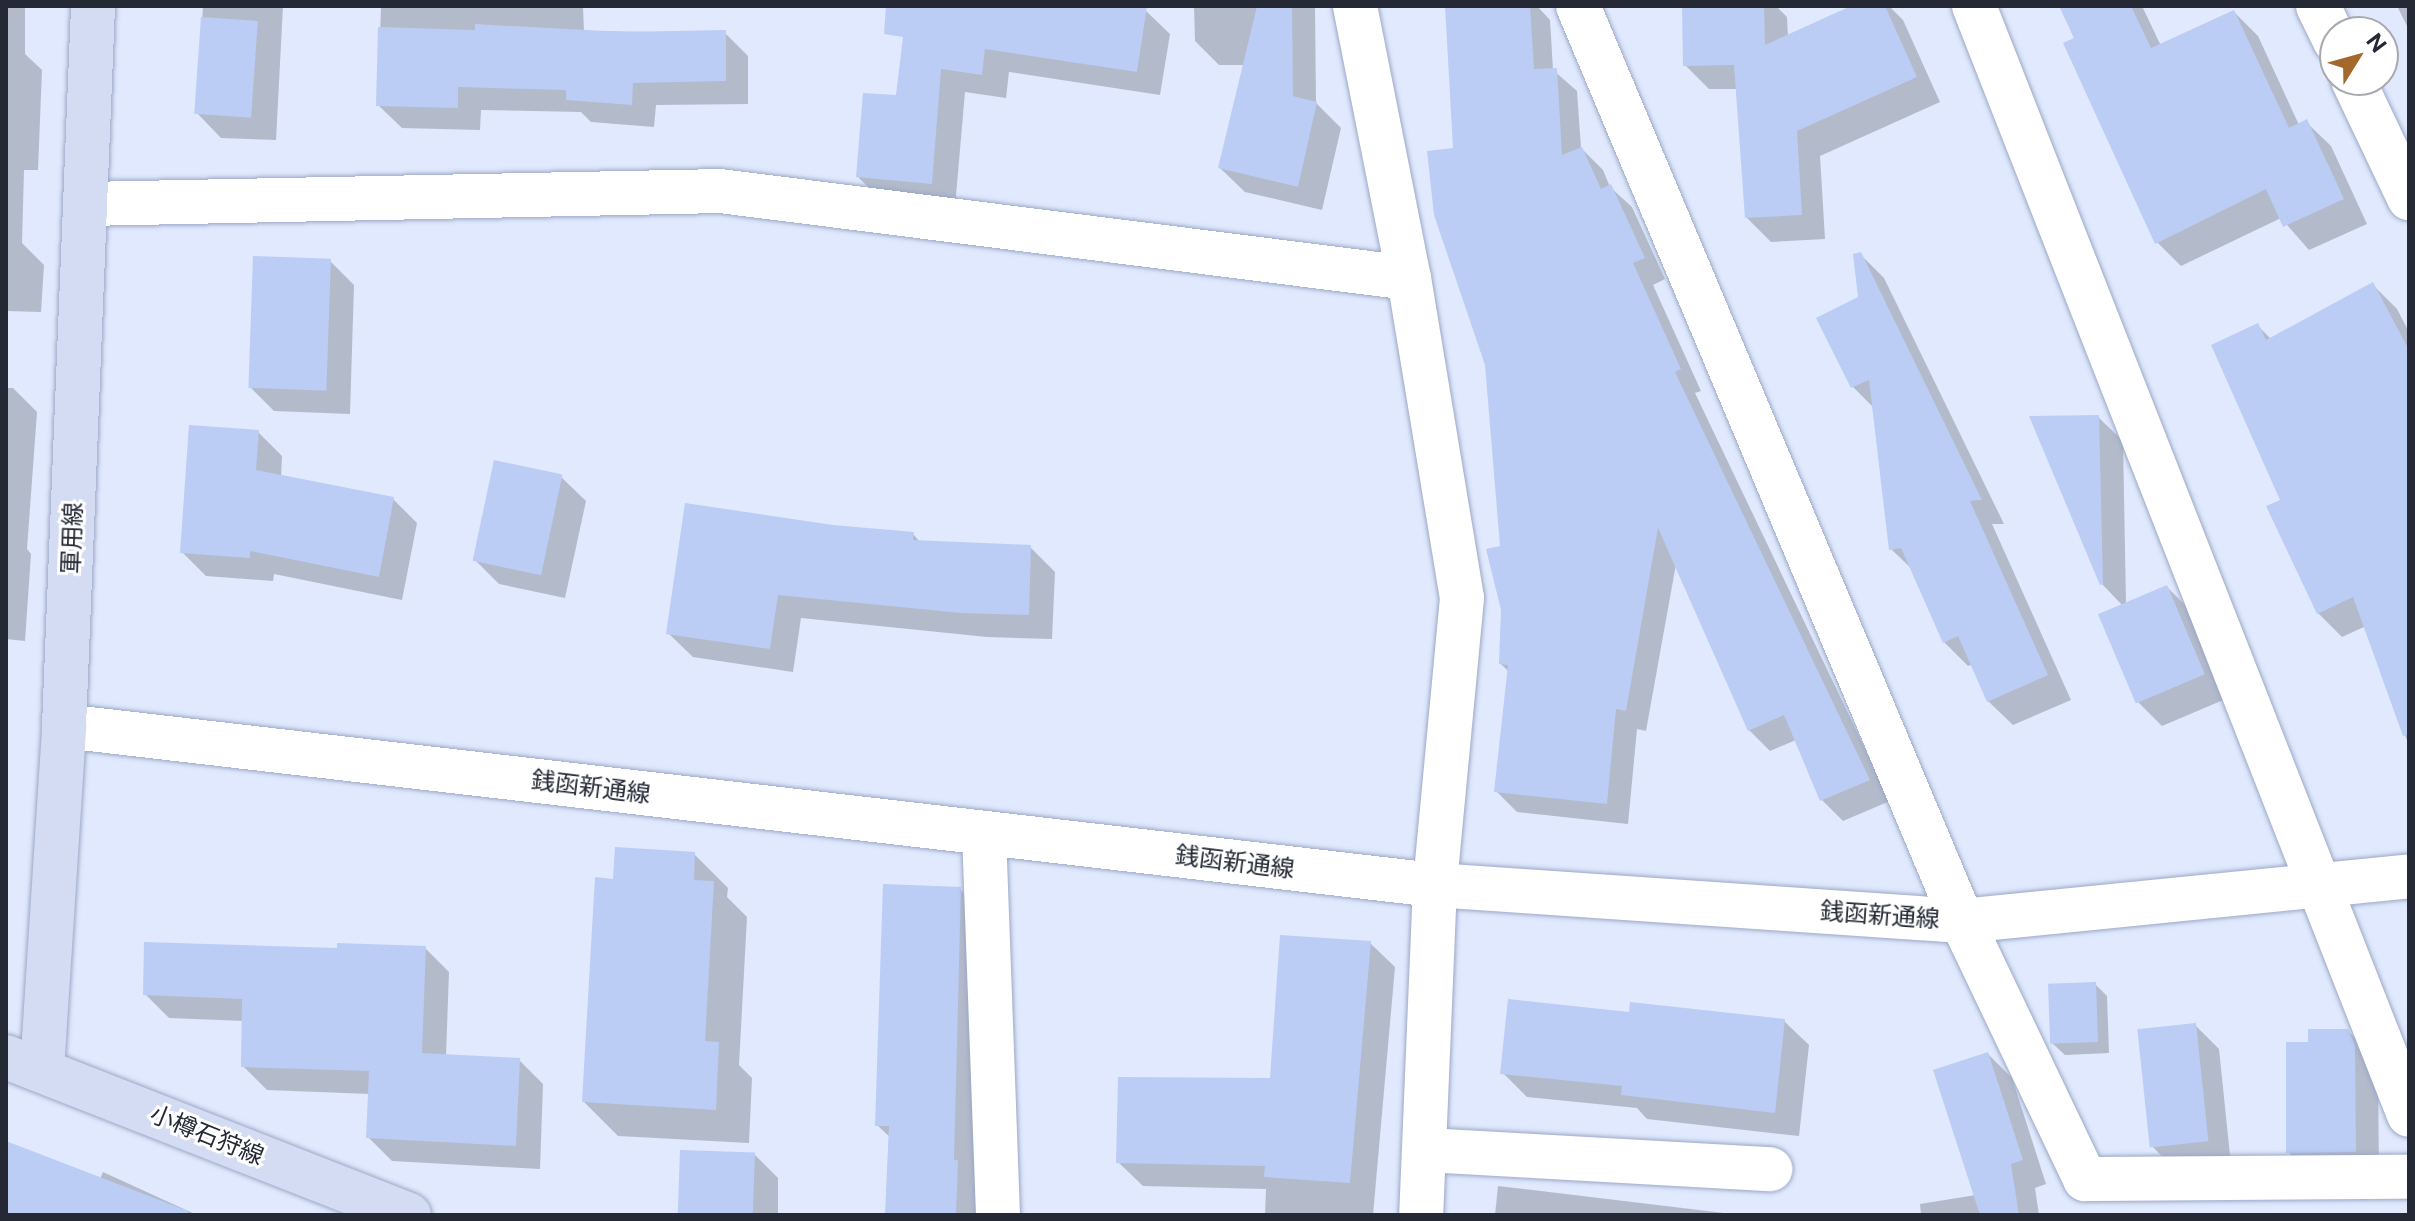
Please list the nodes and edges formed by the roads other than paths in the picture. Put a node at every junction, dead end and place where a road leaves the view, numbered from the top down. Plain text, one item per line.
1 (93, 6) edge
2 (1355, 6) edge
3 (1578, 6) edge
4 (1974, 6) edge
5 (2361, 96) edge
6 (2409, 198) edge
7 (86, 204) junction
8 (1409, 278) junction
9 (64, 726) junction
10 (984, 833) junction
11 (2409, 876) edge
12 (1435, 885) junction
13 (2319, 886) junction
14 (1962, 921) junction
15 (24, 1063) edge
16 (2409, 1115) edge
17 (1426, 1150) junction
18 (1770, 1169) dead end
19 (2409, 1177) edge
20 (409, 1215) edge
21 (998, 1215) edge
22 (1421, 1215) edge

1 - 7 street, 軍用線
2 - 8 street
3 - 14 street
4 - 13 street
5 - 6 street
7 - 8 street
7 - 9 street, 軍用線
8 - 12 street
9 - 10 street, 銭函新通線
9 - 15 street, 軍用線
10 - 12 street, 銭函新通線
10 - 21 street
11 - 13 street, 銭函新通線
12 - 14 street, 銭函新通線
12 - 17 street
13 - 14 street, 銭函新通線
13 - 16 street
14 - 19 street
15 - 20 street, 小樽石狩線
17 - 18 street
17 - 22 street

